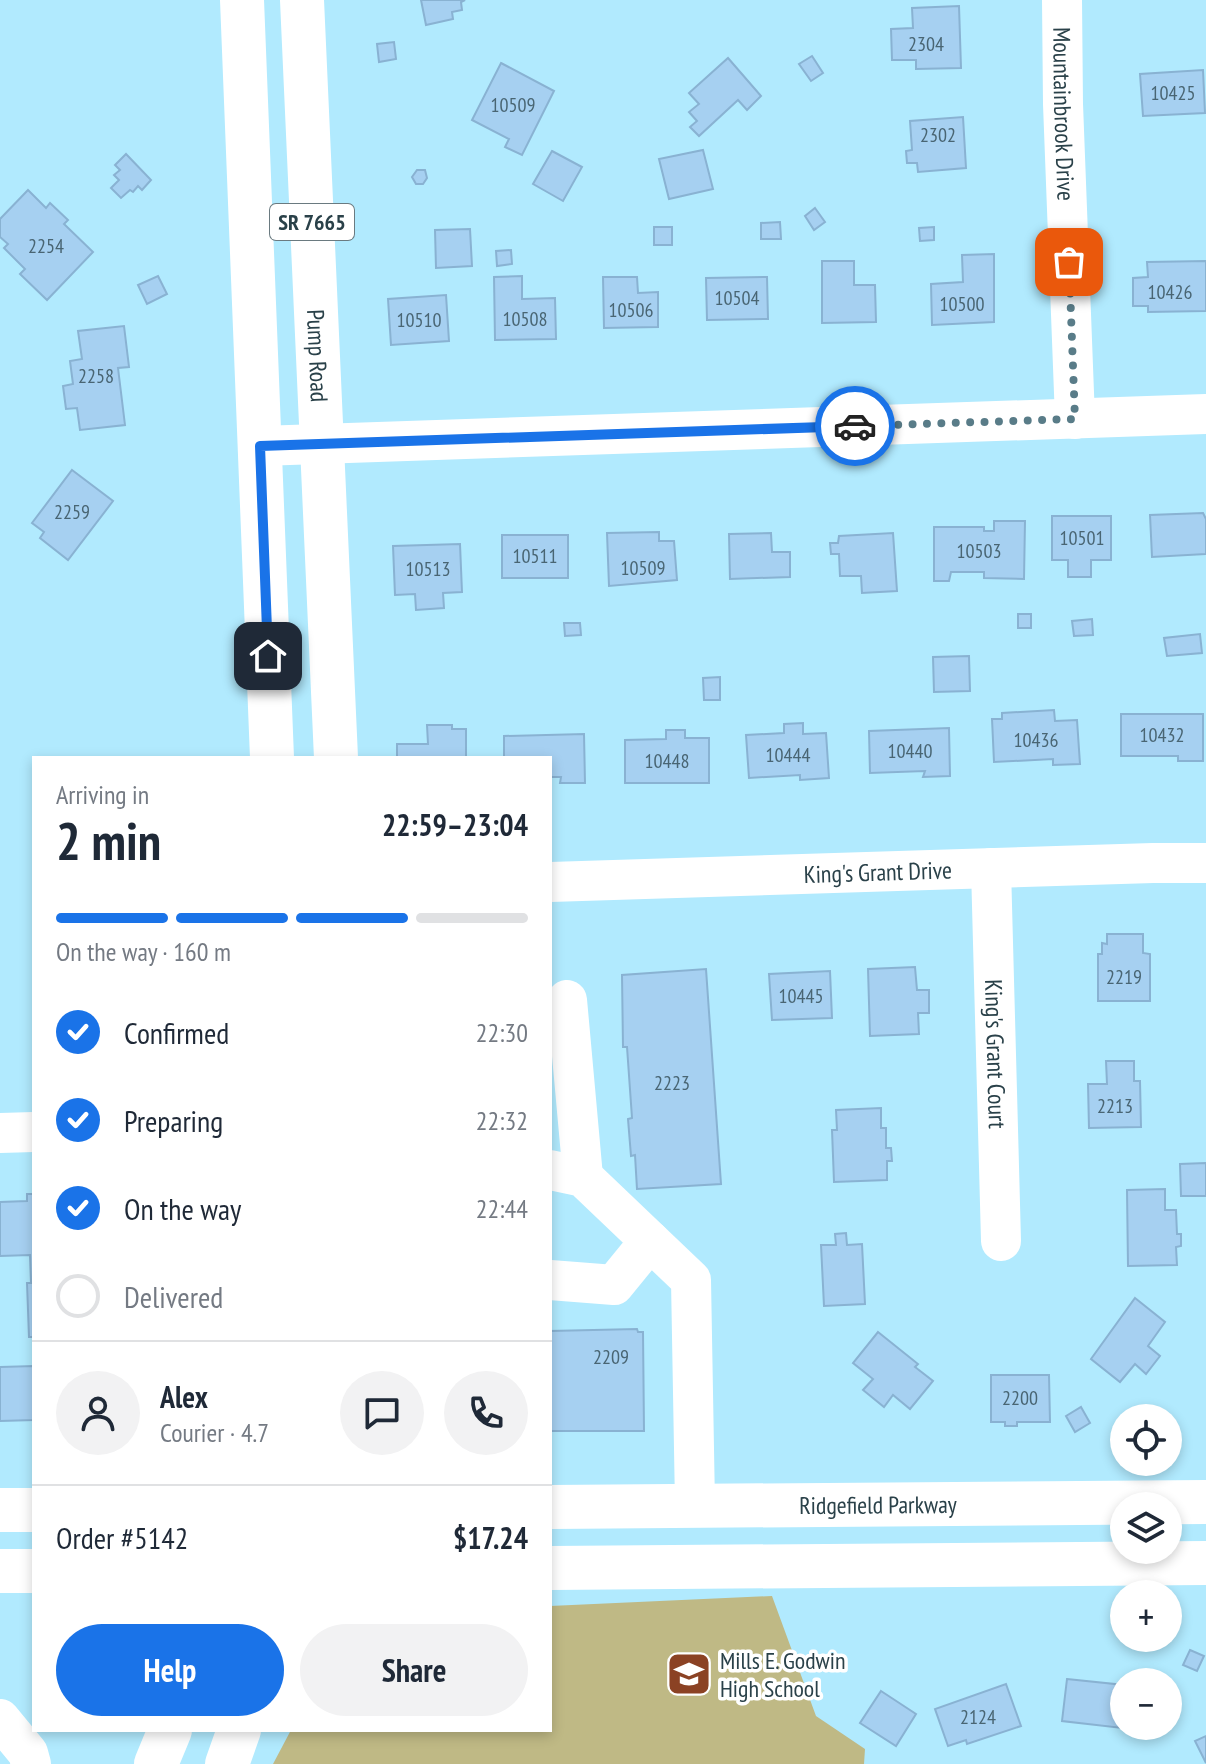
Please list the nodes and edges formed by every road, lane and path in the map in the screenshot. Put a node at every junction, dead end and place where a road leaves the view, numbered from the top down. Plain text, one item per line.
1 (242, 0) edge
2 (302, 0) edge
3 (1062, 0) edge
4 (1206, 414) edge
5 (1075, 419) junction
6 (321, 444) junction
7 (260, 446) junction
8 (272, 756) edge
9 (336, 756) edge
10 (1206, 863) edge
11 (991, 868) junction
12 (552, 882) edge
13 (567, 1000) dead end
14 (32, 1132) edge
15 (0, 1133) edge
16 (566, 1174) edge
17 (650, 1241) junction
18 (1001, 1241) dead end
19 (552, 1280) edge
20 (1206, 1502) edge
21 (695, 1505) junction
22 (552, 1507) edge
23 (0, 1510) edge
24 (32, 1510) edge
25 (1206, 1563) edge
26 (552, 1568) edge
27 (0, 1571) edge
28 (32, 1571) edge
29 (0, 1719) edge
30 (169, 1732) edge
31 (238, 1732) edge
32 (31, 1764) edge
33 (156, 1764) edge
34 (227, 1764) edge

1 - 7 main road, SR 7665
2 - 6 main road, Pump Road / SR 7665
3 - 5 street, Mountainbrook Drive
4 - 5 street
5 - 6 street
6 - 7 street
6 - 9 main road, Pump Road / SR 7665
7 - 8 main road, SR 7665
10 - 11 street, King's Grant Drive
11 - 12 street, King's Grant Drive
11 - 18 street, King's Grant Court
13 - 16 street
14 - 15 street
16 - 17 street
17 - 19 street
17 - 21 street
20 - 21 main road, Ridgefield Parkway
21 - 22 main road, Ridgefield Parkway
23 - 24 main road
25 - 26 main road
27 - 28 main road
29 - 32 street
30 - 33 main road
31 - 34 main road

